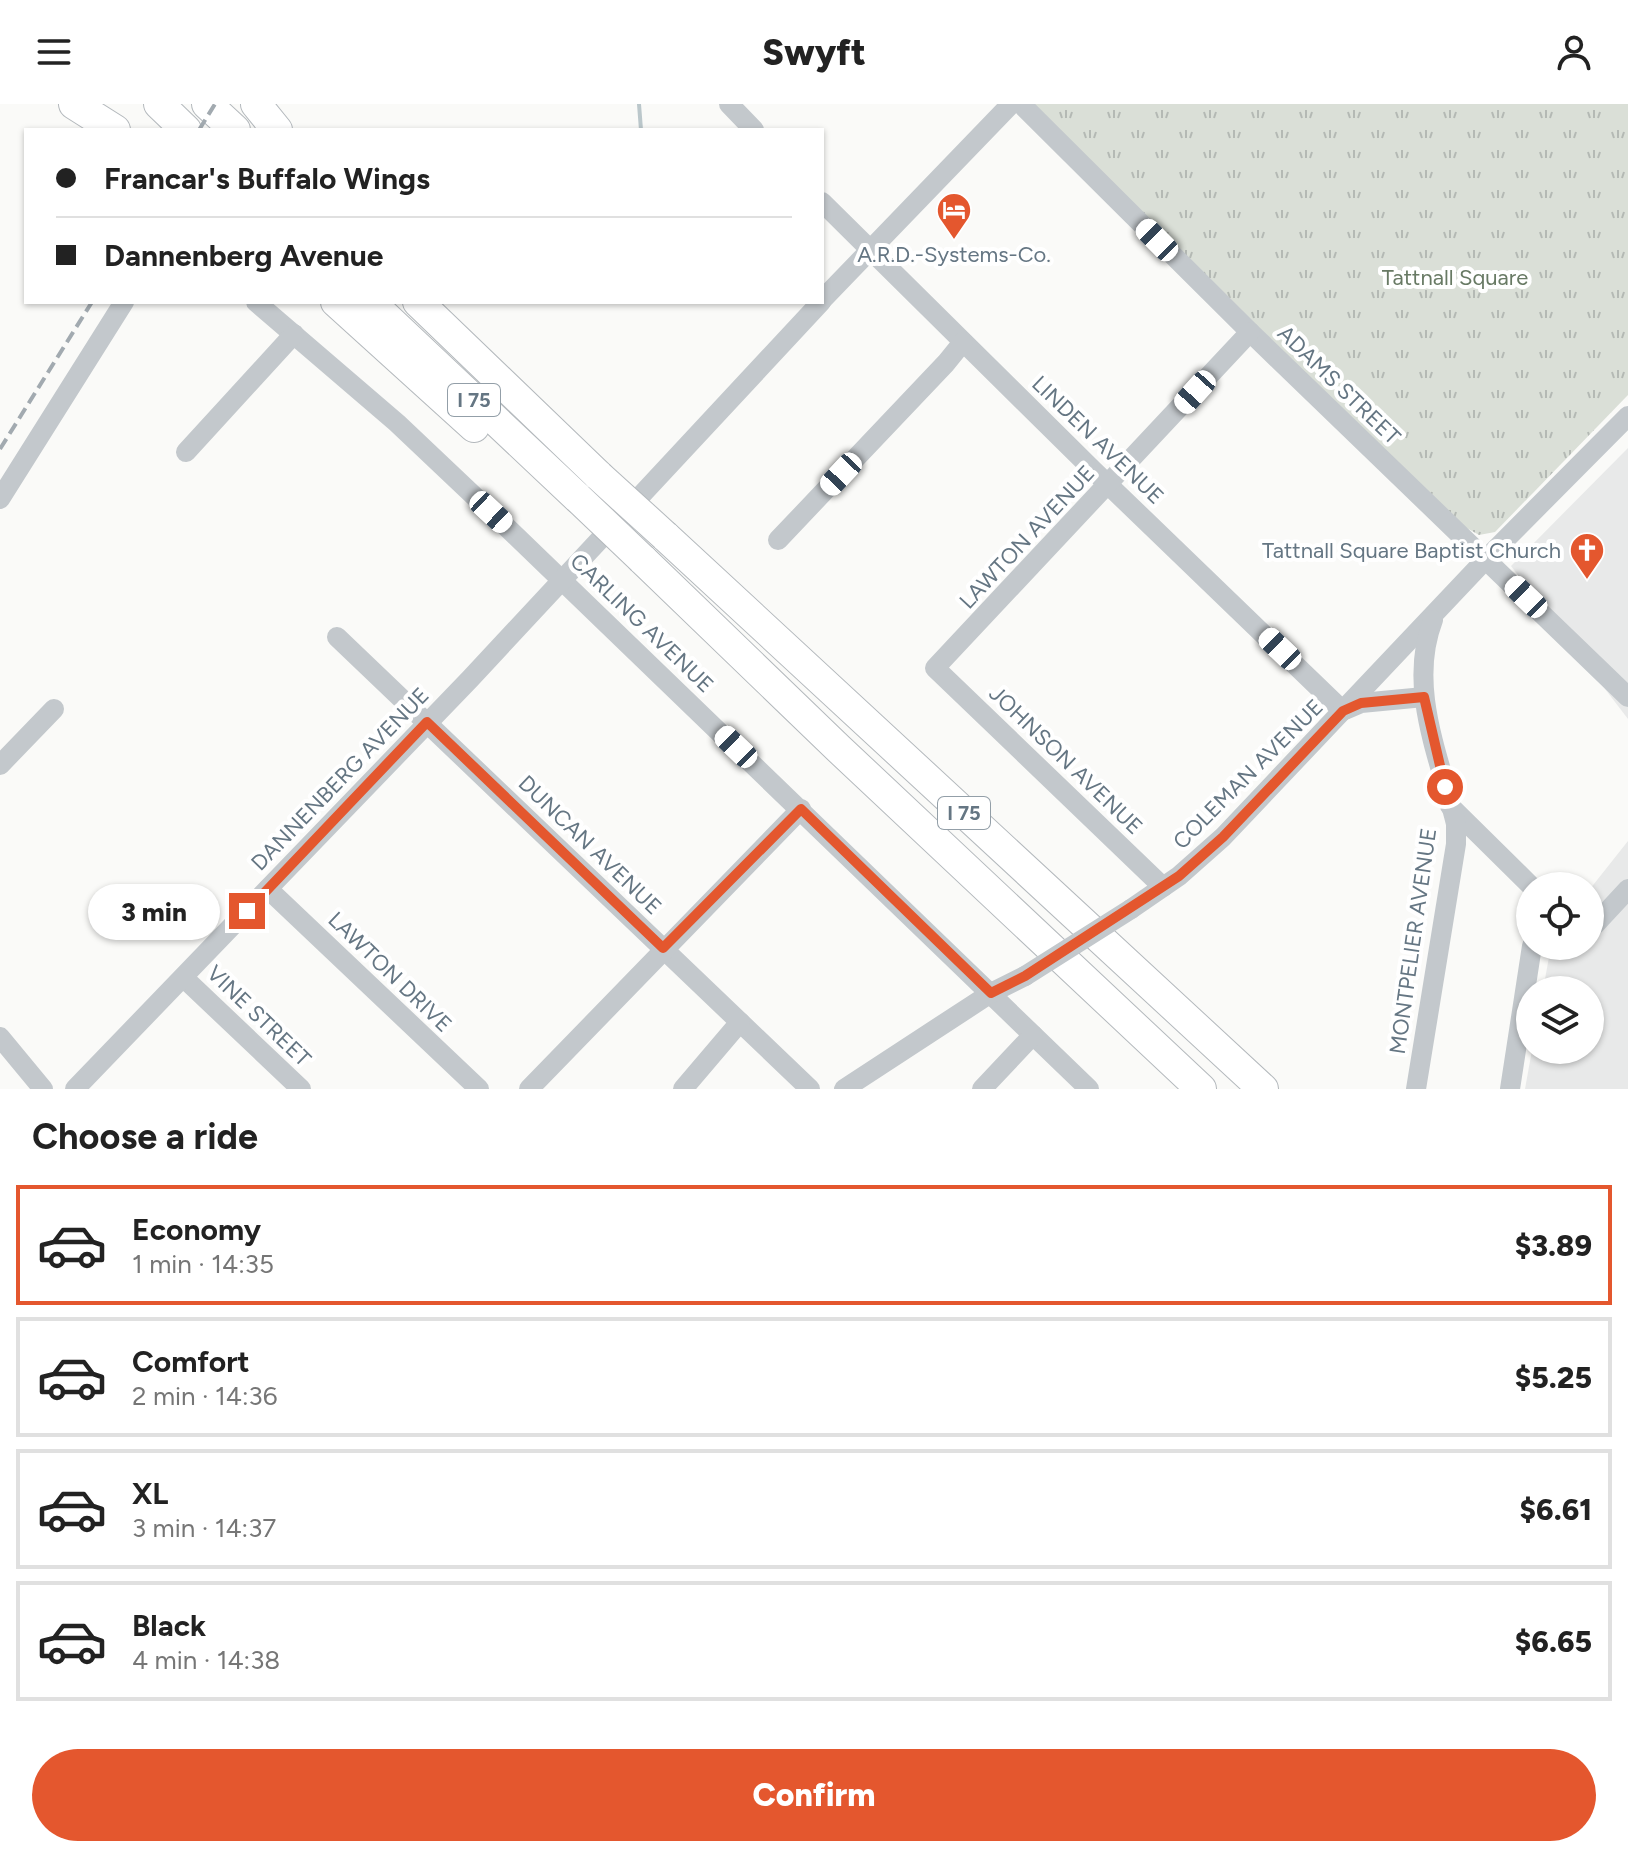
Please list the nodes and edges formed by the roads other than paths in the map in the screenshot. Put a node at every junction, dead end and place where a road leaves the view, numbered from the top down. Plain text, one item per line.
1 (74, 104) edge
2 (159, 104) edge
3 (207, 104) edge
4 (256, 104) edge
5 (729, 104) edge
6 (1011, 104) edge
7 (1021, 104) edge
8 (112, 128) edge
9 (184, 128) edge
10 (233, 128) edge
11 (275, 128) edge
12 (752, 128) edge
13 (824, 204) edge
14 (870, 250) junction
15 (824, 298) edge
16 (123, 304) edge
17 (258, 304) edge
18 (338, 304) edge
19 (372, 304) edge
20 (420, 304) edge
21 (818, 304) edge
22 (1250, 332) junction
23 (294, 334) junction
24 (963, 342) junction
25 (1628, 416) edge
26 (186, 452) dead end
27 (551, 473) junction
28 (1110, 484) junction
29 (0, 499) edge
30 (778, 540) dead end
31 (1486, 559) junction
32 (563, 579) junction
33 (1436, 613) junction
34 (337, 637) dead end
35 (935, 668) joint
36 (1424, 697) junction
37 (1628, 697) edge
38 (54, 709) dead end
39 (1343, 711) junction
40 (427, 722) junction
41 (0, 765) edge
42 (1450, 806) junction
43 (801, 809) junction
44 (1517, 872) edge
45 (1163, 887) junction
46 (268, 889) junction
47 (1628, 889) edge
48 (1604, 915) edge
49 (663, 948) junction
50 (1530, 960) edge
51 (184, 978) junction
52 (991, 993) junction
53 (740, 1022) junction
54 (1033, 1035) junction
55 (0, 1037) edge
56 (43, 1089) edge
57 (75, 1089) edge
58 (301, 1089) edge
59 (479, 1089) edge
60 (529, 1089) edge
61 (683, 1089) edge
62 (810, 1089) edge
63 (844, 1089) edge
64 (982, 1089) edge
65 (1089, 1089) edge
66 (1201, 1089) edge
67 (1263, 1089) edge
68 (1416, 1089) edge
69 (1510, 1089) edge

1 - 8 highway
2 - 9 highway
3 - 10 highway
4 - 11 highway
5 - 12 street
6 - 14 street, DANNENBERG AVENUE
7 - 22 street, ADAMS STREET
13 - 14 street, LINDEN AVENUE
14 - 15 street, DANNENBERG AVENUE
14 - 24 street, LINDEN AVENUE
16 - 29 street
17 - 23 street, CARLING AVENUE
18 - 27 highway
19 - 27 highway, I 75
20 - 67 highway, I 75, bridge
21 - 32 street, DANNENBERG AVENUE
22 - 28 street, LAWTON AVENUE
22 - 31 street, ADAMS STREET
23 - 26 street
23 - 32 street, CARLING AVENUE
24 - 28 street, LINDEN AVENUE
24 - 30 street
25 - 31 street, COLEMAN AVENUE
27 - 66 highway, I 75, bridge
28 - 35 street, LAWTON AVENUE
28 - 39 street, LINDEN AVENUE
31 - 33 street, COLEMAN AVENUE
31 - 37 street, ADAMS STREET
32 - 40 street, DANNENBERG AVENUE
32 - 43 street, CARLING AVENUE
33 - 36 street, MONTPELIER AVENUE
33 - 39 street, COLEMAN AVENUE
34 - 40 street, DUNCAN AVENUE
35 - 45 street, JOHNSON AVENUE
36 - 39 street, COLEMAN AVENUE
36 - 42 street, MONTPELIER AVENUE
38 - 41 street
39 - 45 street, COLEMAN AVENUE
40 - 46 street, DANNENBERG AVENUE
40 - 49 street, DUNCAN AVENUE
42 - 44 street
42 - 68 street, MONTPELIER AVENUE
43 - 49 street
43 - 52 street, CARLING AVENUE
45 - 52 street, COLEMAN AVENUE, bridge
46 - 51 street, DANNENBERG AVENUE
46 - 59 street, LAWTON DRIVE
47 - 48 street
49 - 53 street, DUNCAN AVENUE
49 - 60 street
50 - 69 street
51 - 57 street, DANNENBERG AVENUE
51 - 58 street, VINE STREET
52 - 54 street, CARLING AVENUE
52 - 63 street, COLEMAN AVENUE
53 - 61 street
53 - 62 street, DUNCAN AVENUE
54 - 64 street
54 - 65 street, CARLING AVENUE
55 - 56 street

